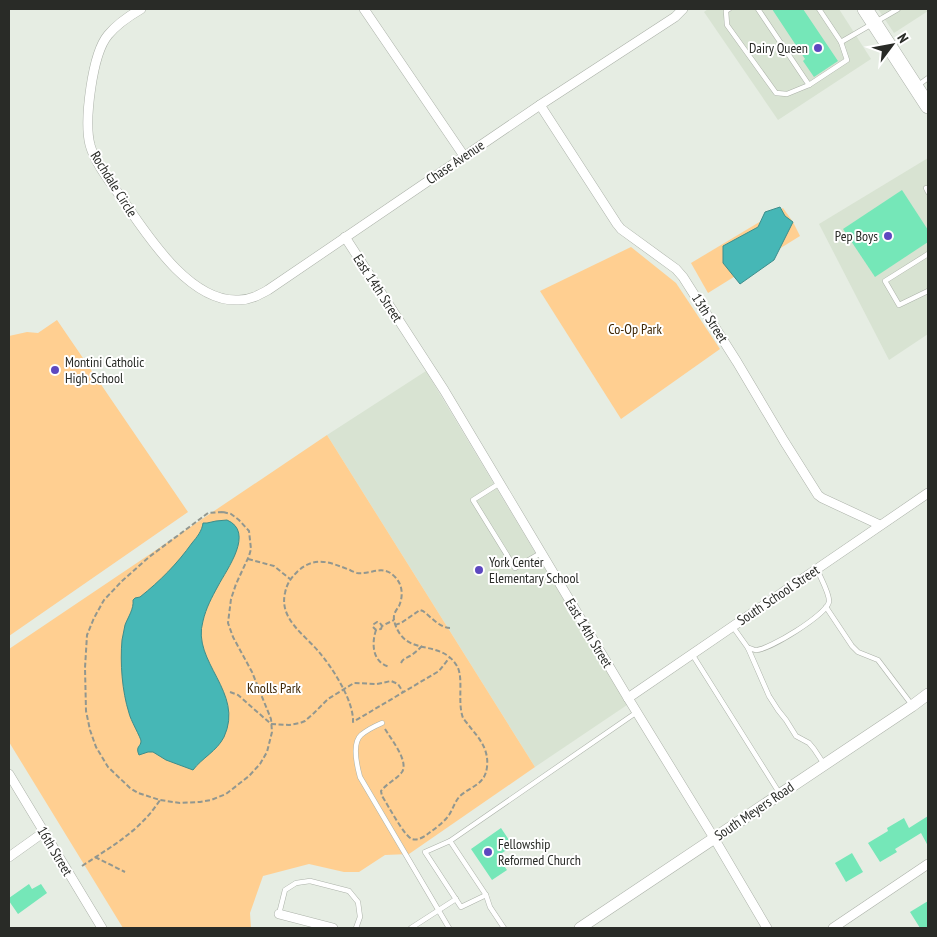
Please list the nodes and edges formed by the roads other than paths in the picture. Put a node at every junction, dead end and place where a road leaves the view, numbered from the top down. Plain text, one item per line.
1 (141, 9) edge
2 (364, 9) edge
3 (683, 9) edge
4 (729, 9) edge
5 (758, 9) edge
6 (819, 9) edge
7 (865, 9) edge
8 (898, 9) edge
9 (676, 13) edge
10 (874, 23) junction
11 (841, 42) junction
12 (922, 82) edge
13 (809, 85) junction
14 (540, 105) junction
15 (928, 106) edge
16 (464, 156) junction
17 (345, 237) junction
18 (928, 254) edge
19 (928, 291) edge
20 (233, 300) joint
21 (500, 483) junction
22 (928, 493) edge
23 (880, 525) junction
24 (542, 553) junction
25 (816, 568) junction
26 (826, 606) junction
27 (732, 626) junction
28 (748, 648) junction
29 (692, 654) junction
30 (928, 694) edge
31 (628, 698) junction
32 (912, 706) junction
33 (637, 712) junction
34 (382, 723) road end
35 (824, 765) junction
36 (9, 774) edge
37 (780, 794) junction
38 (44, 832) junction
39 (714, 838) junction
40 (450, 841) junction
41 (9, 857) edge
42 (928, 864) edge
43 (486, 895) junction
44 (456, 899) junction
45 (438, 910) junction
46 (279, 914) joint
47 (102, 928) edge
48 (333, 928) edge
49 (356, 928) edge
50 (411, 928) edge
51 (449, 928) edge
52 (504, 928) edge
53 (580, 928) edge
54 (768, 928) edge
55 (833, 928) edge

1 - 20 street, Rochdale Circle
2 - 16 street
3 - 9 street, Chase Avenue
4 - 13 lane
5 - 13 lane
6 - 11 lane
7 - 10 main road
8 - 10 lane
9 - 14 street, Chase Avenue
10 - 11 lane
10 - 12 main road
11 - 13 lane
12 - 15 main road
14 - 16 street, Chase Avenue
14 - 23 street, 13th Street
16 - 17 street, Chase Avenue
17 - 20 street, Chase Avenue
17 - 21 street, East 14th Street
18 - 19 lane
21 - 24 street, East 14th Street
21 - 24 lane
22 - 23 street, South School Street
23 - 25 street, South School Street
24 - 31 street, East 14th Street
25 - 26 lane
25 - 27 street, South School Street
26 - 28 lane
26 - 32 lane
27 - 28 lane
27 - 29 street, South School Street
28 - 35 lane
29 - 31 street, South School Street
29 - 37 lane
30 - 32 street, South Meyers Road
31 - 33 street, East 14th Street
32 - 35 street, South Meyers Road
33 - 39 street, East 14th Street
33 - 40 lane
34 - 45 lane
35 - 37 street, South Meyers Road
36 - 38 street, 16th Street
37 - 39 street, South Meyers Road
38 - 41 street
38 - 47 street, 16th Street
39 - 53 street, South Meyers Road
39 - 54 street, East 14th Street
40 - 43 lane
40 - 44 lane
42 - 55 street
43 - 44 lane
43 - 52 lane
44 - 45 lane
45 - 50 lane
45 - 51 lane
46 - 48 street
46 - 49 lane

